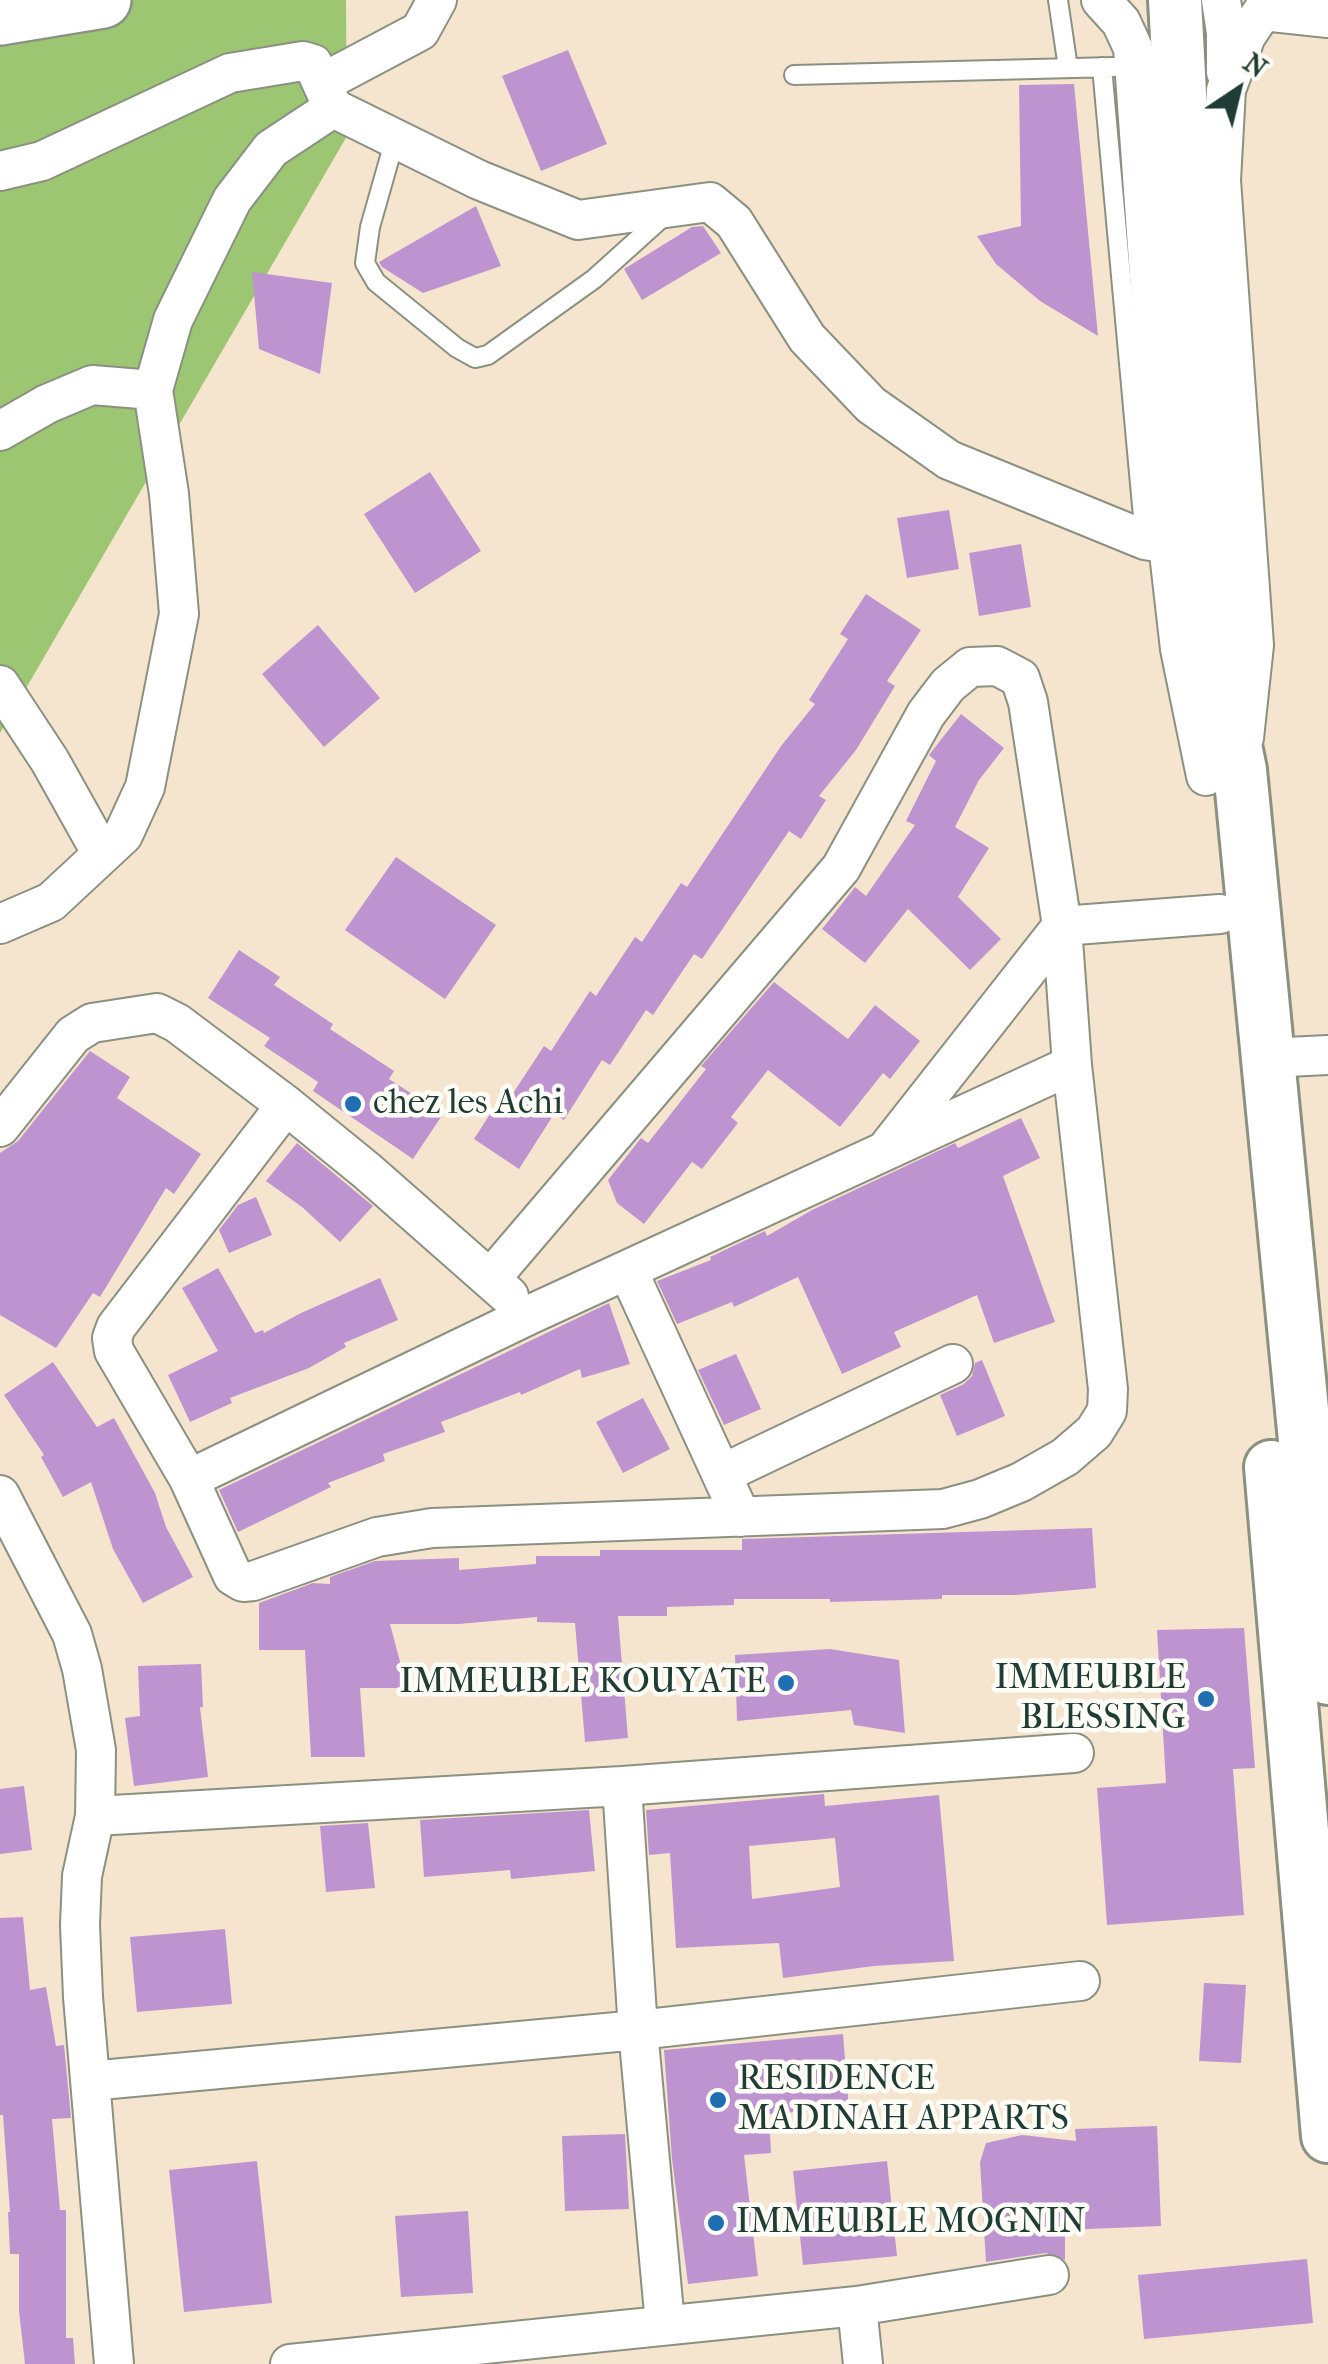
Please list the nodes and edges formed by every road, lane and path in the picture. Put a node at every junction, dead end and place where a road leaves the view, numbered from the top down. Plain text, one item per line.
1 (103, 0) edge
2 (437, 0) edge
3 (1058, 0) edge
4 (1101, 0) edge
5 (1137, 0) edge
6 (1175, 0) edge
7 (1221, 0) edge
8 (1266, 5) edge
9 (0, 18) edge
10 (1328, 18) edge
11 (1123, 61) junction
12 (1068, 68) junction
13 (794, 75) dead end
14 (1226, 90) junction
15 (328, 96) junction
16 (396, 139) junction
17 (0, 171) edge
18 (677, 204) junction
19 (153, 390) junction
20 (0, 431) edge
21 (1157, 542) junction
22 (0, 685) edge
23 (1223, 773) junction
24 (102, 854) junction
25 (1220, 914) junction
26 (0, 924) edge
27 (1062, 926) junction
28 (1328, 1055) edge
29 (1266, 1058) junction
30 (1072, 1065) junction
31 (286, 1105) junction
32 (0, 1126) edge
33 (884, 1152) junction
34 (628, 1271) junction
35 (491, 1278) junction
36 (529, 1315) junction
37 (953, 1364) dead end
38 (722, 1474) junction
39 (188, 1479) junction
40 (2, 1503) edge
41 (742, 1517) junction
42 (1318, 1673) edge
43 (1074, 1752) dead end
44 (622, 1786) junction
45 (95, 1816) junction
46 (1080, 1981) dead end
47 (638, 2030) junction
48 (90, 2081) junction
49 (1328, 2136) edge
50 (1049, 2275) dead end
51 (857, 2306) junction
52 (665, 2324) junction
53 (114, 2364) edge
54 (290, 2364) edge
55 (864, 2364) edge

1 - 9 highway
2 - 15 street
3 - 12 lane
4 - 11 street
5 - 11 street
6 - 23 street
7 - 14 street
8 - 10 street
8 - 14 street
11 - 12 lane
11 - 21 street
12 - 13 lane
14 - 23 street
15 - 16 street
15 - 17 street
15 - 19 street
16 - 18 street
16 - 18 lane
18 - 21 street
19 - 20 street
19 - 24 street
21 - 23 street
22 - 24 street
23 - 25 street
23 - 29 street
24 - 26 street
25 - 27 street
25 - 42 street
27 - 30 street
27 - 33 street
27 - 35 street
28 - 29 street
29 - 42 street
30 - 33 street
30 - 41 street
31 - 32 street
31 - 35 street
31 - 39 street
33 - 34 street
34 - 36 street
34 - 38 street
35 - 36 street
36 - 39 street
37 - 38 street
38 - 41 street
39 - 41 street
40 - 45 street
42 - 49 street
43 - 44 street
44 - 45 street
44 - 47 street
45 - 48 street
46 - 47 street
47 - 48 street
47 - 52 street
48 - 53 street
50 - 51 street
51 - 52 street
51 - 55 street
52 - 54 street

